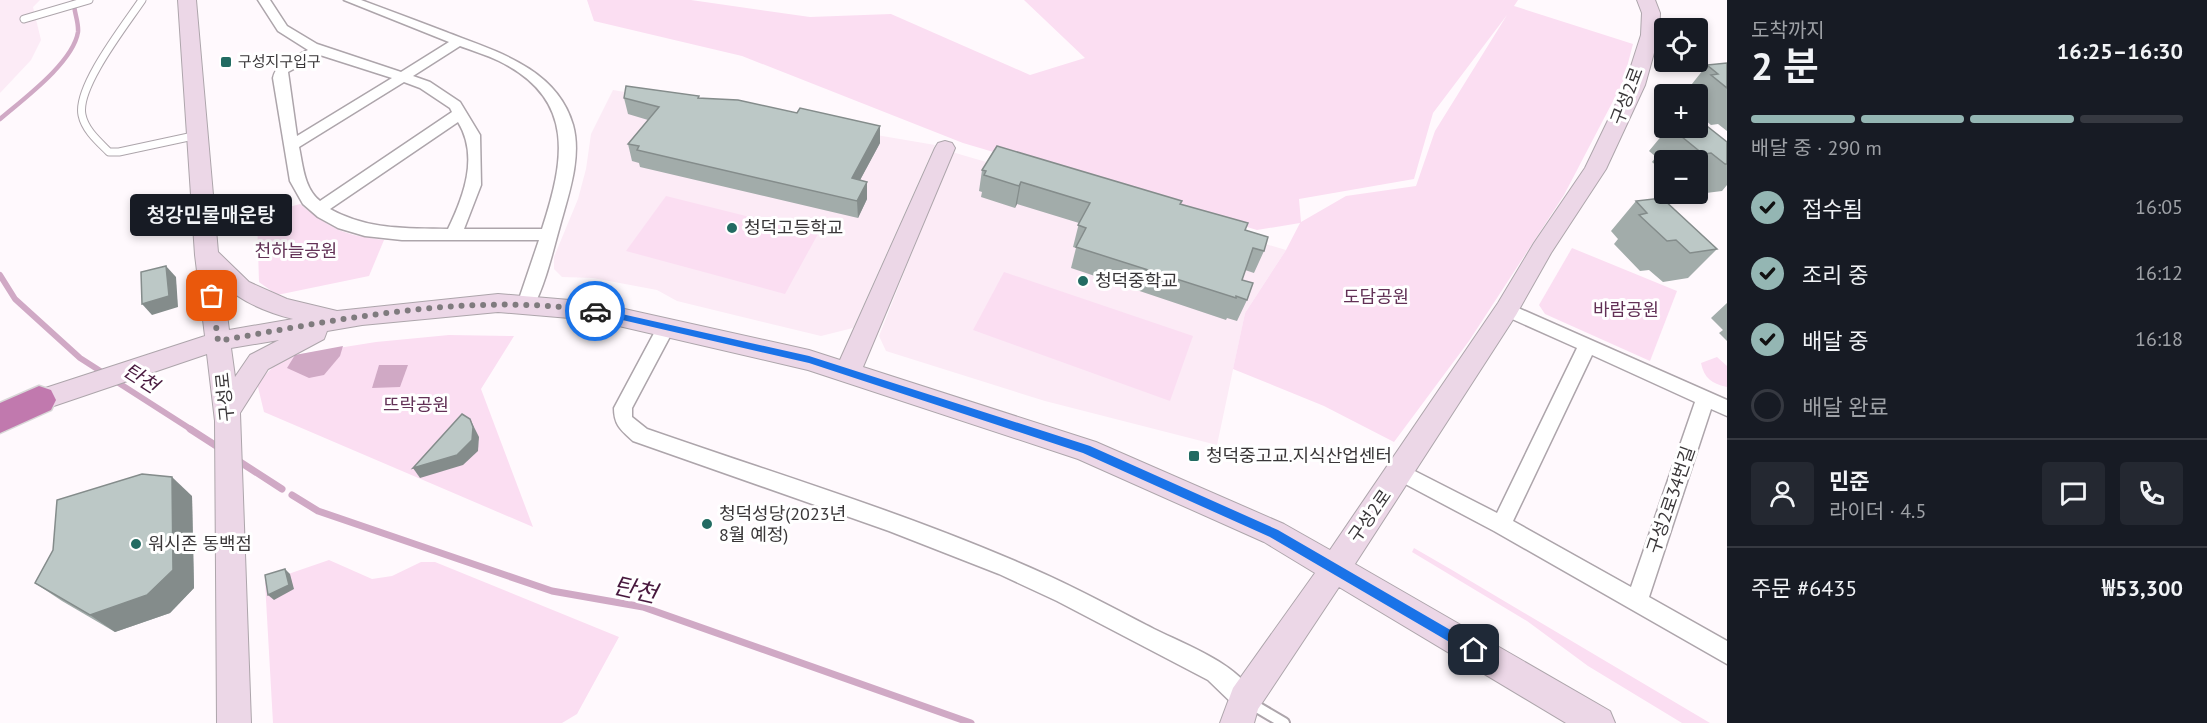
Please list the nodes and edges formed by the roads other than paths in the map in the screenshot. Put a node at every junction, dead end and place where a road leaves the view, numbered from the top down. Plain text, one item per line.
1 (89, 0) edge
2 (142, 0) edge
3 (187, 0) edge
4 (264, 0) edge
5 (350, 0) edge
6 (1646, 0) edge
7 (24, 19) dead end
8 (458, 42) junction
9 (319, 50) junction
10 (403, 77) junction
11 (461, 113) junction
12 (198, 135) junction
13 (292, 145) junction
14 (945, 148) dead end
15 (319, 209) junction
16 (454, 234) junction
17 (549, 235) junction
18 (207, 255) junction
19 (526, 305) junction
20 (1507, 309) junction
21 (340, 320) junction
22 (666, 327) junction
23 (218, 341) junction
24 (1588, 344) junction
25 (848, 372) junction
26 (1705, 398) junction
27 (39, 400) junction
28 (0, 403) edge
29 (1727, 408) edge
30 (228, 416) junction
31 (0, 419) edge
32 (1401, 472) junction
33 (1501, 525) junction
34 (1335, 567) junction
35 (1637, 602) junction
36 (1727, 653) edge
37 (1241, 712) edge
38 (234, 723) edge
39 (1284, 723) edge
40 (1598, 723) edge

1 - 7 lane
2 - 12 lane
3 - 12 street, 구성로
4 - 9 street
5 - 8 street
6 - 20 street, 구성2로
8 - 10 street
8 - 17 street
9 - 10 street
9 - 13 street
10 - 11 street
10 - 13 street
11 - 15 street
11 - 16 street
12 - 18 street, 구성로
13 - 15 street
14 - 25 street
15 - 16 street
16 - 17 street
17 - 19 street
18 - 21 street
18 - 23 street, 구성로
19 - 21 street
19 - 22 street
20 - 24 street
20 - 32 street, 구성2로
21 - 23 street
21 - 30 street
22 - 25 street
22 - 37 street
23 - 27 street
23 - 30 street, 구성로
24 - 26 street
24 - 33 street
25 - 34 street
26 - 29 street
26 - 35 street, 구성2로34번길
27 - 28 highway
27 - 31 highway
30 - 38 street, 구성로
32 - 33 street
32 - 34 street, 구성2로
33 - 35 street
34 - 37 street, 구성2로
34 - 40 street
35 - 36 street
37 - 39 lane

